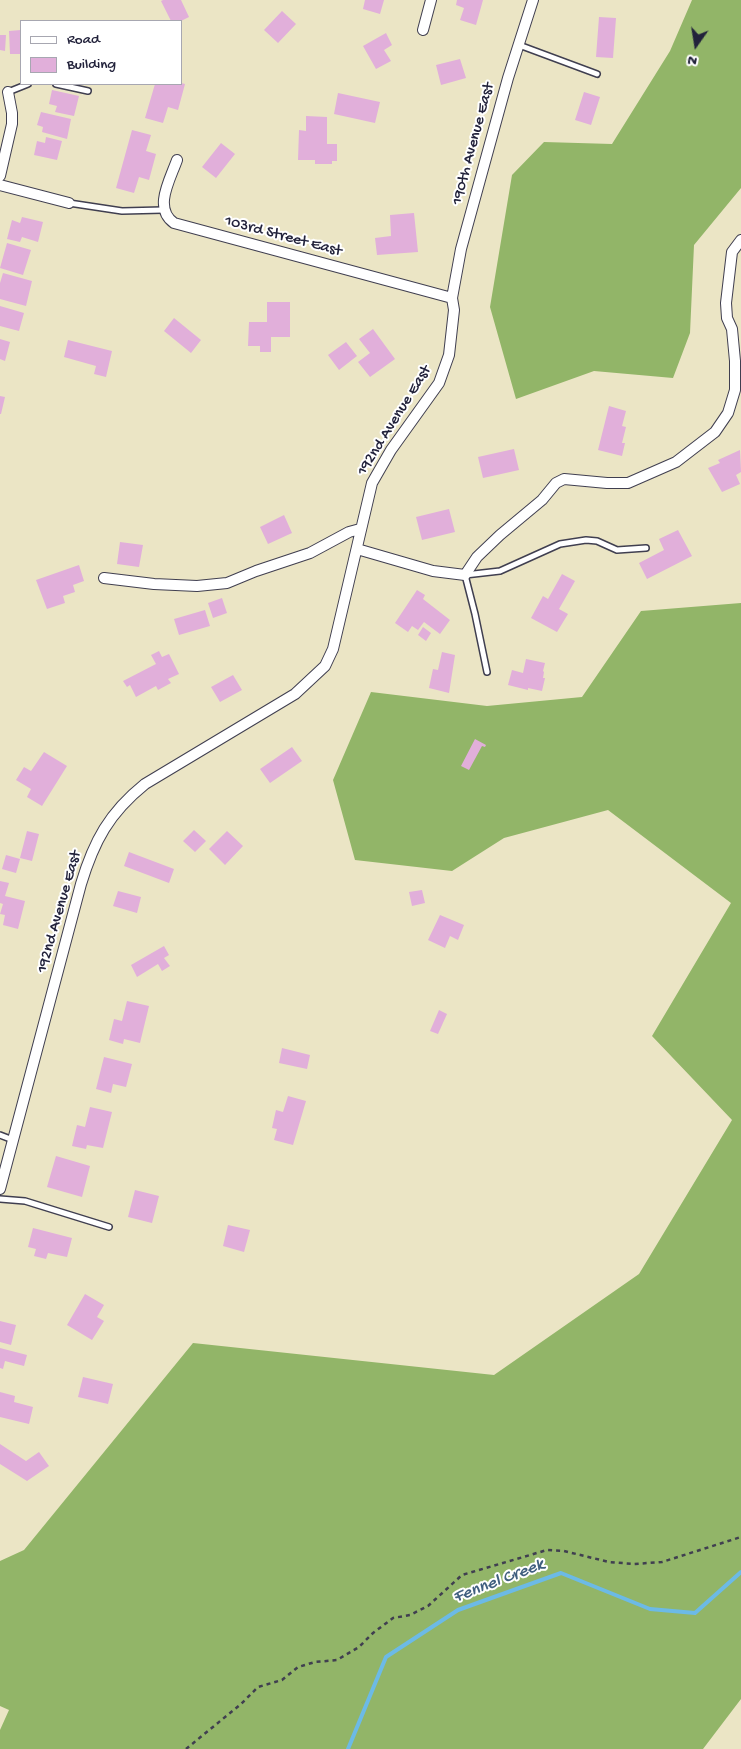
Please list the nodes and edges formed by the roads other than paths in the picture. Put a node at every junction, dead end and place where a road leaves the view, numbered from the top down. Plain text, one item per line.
1 (431, 0) edge
2 (533, 0) edge
3 (423, 30) dead end
4 (518, 45) junction
5 (597, 74) dead end
6 (26, 85) edge
7 (61, 85) edge
8 (88, 91) dead end
9 (8, 92) joint
10 (177, 160) dead end
11 (0, 176) edge
12 (0, 185) edge
13 (69, 203) joint
14 (164, 210) junction
15 (741, 240) edge
16 (452, 298) junction
17 (360, 529) junction
18 (646, 548) dead end
19 (357, 549) junction
20 (465, 575) junction
21 (104, 578) dead end
22 (487, 672) dead end
23 (0, 1135) edge
24 (13, 1140) junction
25 (0, 1189) edge
26 (0, 1199) edge
27 (109, 1226) dead end

1 - 3 street
2 - 4 street, 190th Avenue East
4 - 5 lane
4 - 16 street, 190th Avenue East
6 - 9 lane
7 - 8 lane
9 - 11 street
10 - 14 street
12 - 13 street
13 - 14 lane
14 - 16 street, 103rd Street East
15 - 20 street
16 - 17 street, 192nd Avenue East
17 - 19 street
17 - 21 street
18 - 20 lane
19 - 20 street
19 - 24 street, 192nd Avenue East
20 - 22 lane
23 - 24 lane
24 - 25 street, 192nd Avenue East
26 - 27 lane

